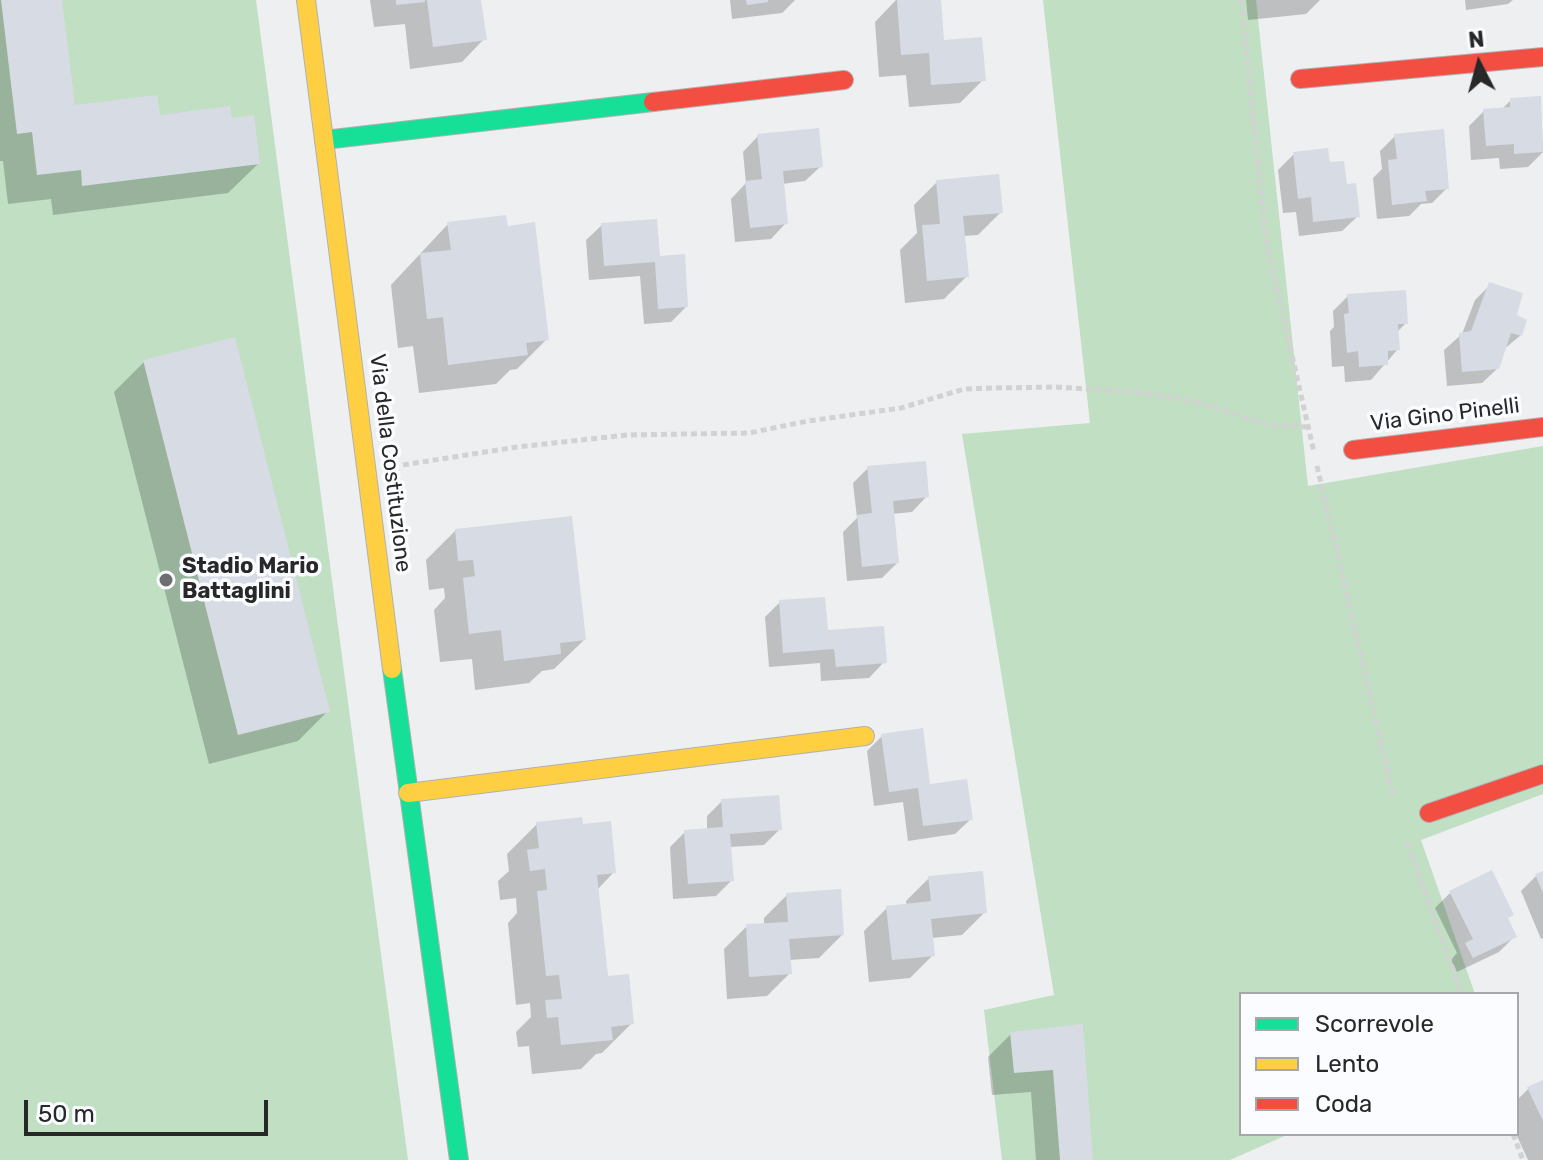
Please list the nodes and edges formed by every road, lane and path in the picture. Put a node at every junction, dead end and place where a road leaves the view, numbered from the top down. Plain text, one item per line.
1 (306, 0) edge
2 (1241, 0) edge
3 (1543, 57) edge
4 (1300, 79) dead end
5 (844, 80) dead end
6 (324, 140) junction
7 (1308, 427) junction
8 (1543, 427) edge
9 (1353, 450) dead end
10 (401, 466) dead end
11 (865, 736) dead end
12 (1543, 774) edge
13 (408, 793) junction
14 (1397, 811) dead end
15 (1429, 813) dead end
16 (1406, 840) dead end
17 (1461, 992) edge
18 (1514, 1136) edge
19 (459, 1160) edge
20 (1523, 1160) edge

1 - 6 street, Via della Costituzione
2 - 7 path
3 - 4 street
5 - 6 street
6 - 13 street, Via della Costituzione
7 - 10 path
7 - 14 path
8 - 9 street, Via Gino Pinelli
11 - 13 street
12 - 15 street
13 - 19 street, Via della Costituzione
16 - 17 path
18 - 20 path

